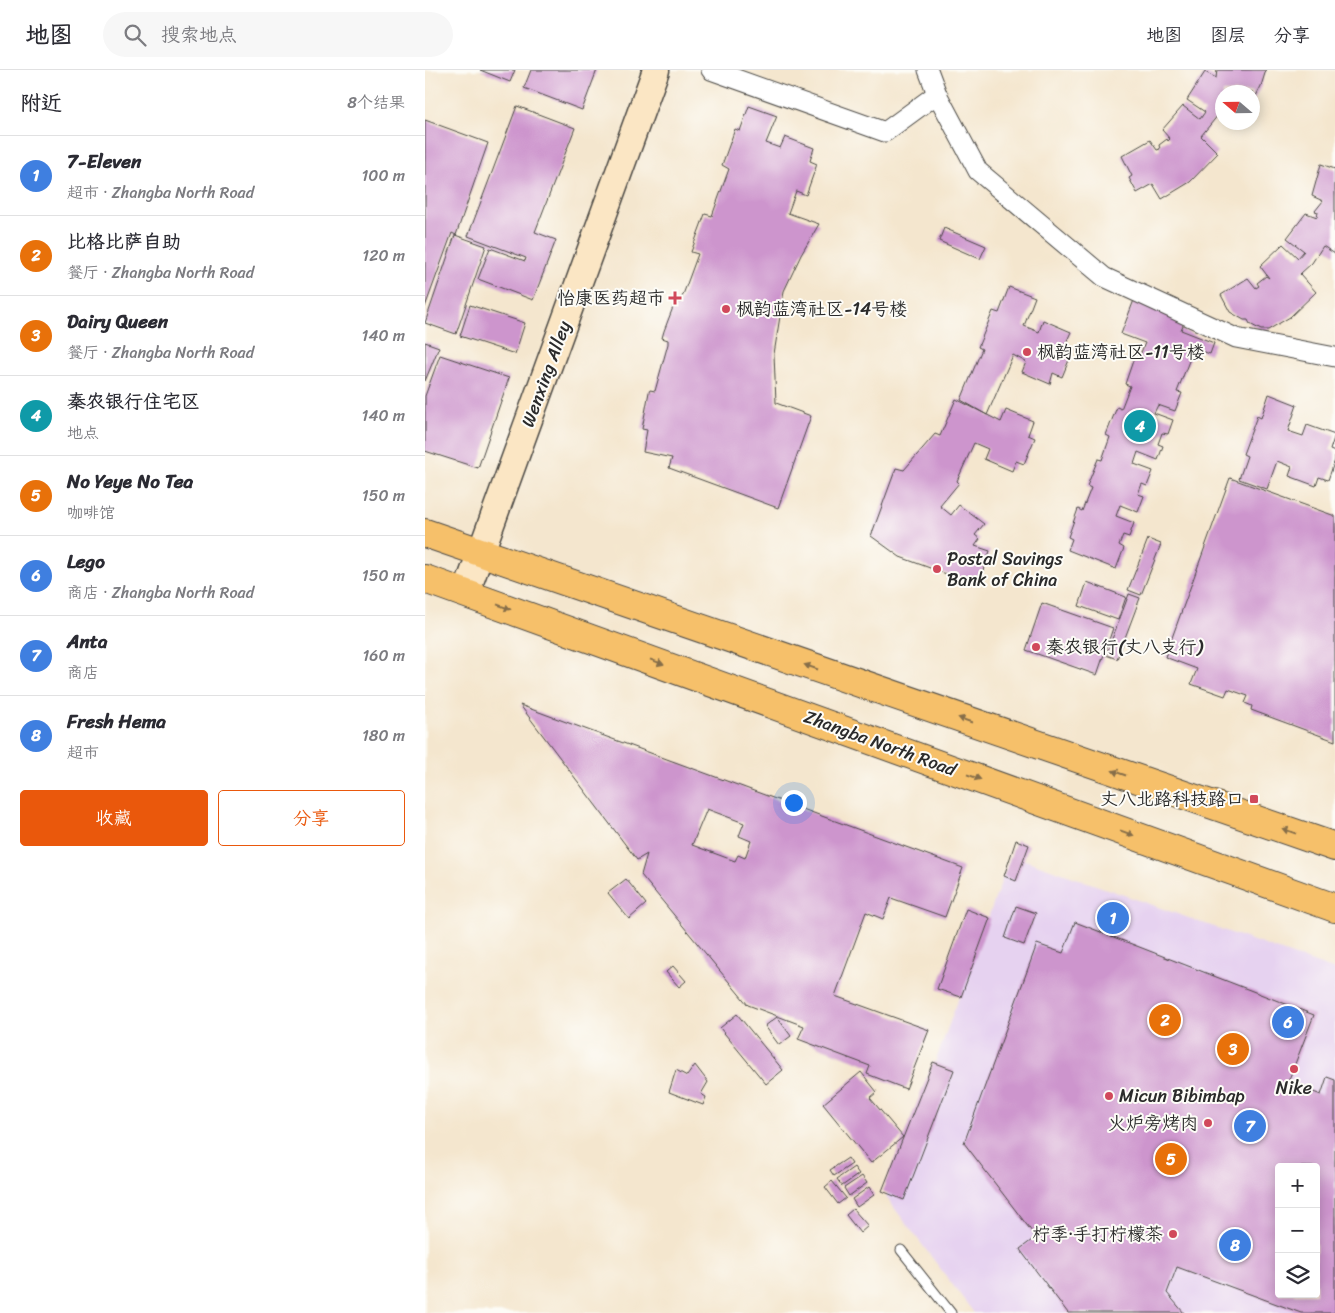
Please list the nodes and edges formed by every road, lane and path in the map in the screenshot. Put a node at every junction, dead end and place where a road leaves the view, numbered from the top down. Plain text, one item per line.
1 (656, 70) edge
2 (711, 70) edge
3 (928, 70) edge
4 (937, 94) junction
5 (1335, 356) edge
6 (425, 533) edge
7 (480, 553) junction
8 (425, 579) edge
9 (466, 593) junction
10 (1335, 847) edge
11 (1335, 908) edge
12 (901, 1250) dead end
13 (951, 1313) edge

1 - 7 street, Wenxing Alley
2 - 4 street
3 - 4 street
4 - 5 street
6 - 7 main road
7 - 9 street, Wenxing Alley
10 -> 7 main road
8 - 9 main road, Zhangba North Road
9 -> 11 main road, Zhangba North Road
12 - 13 lane

